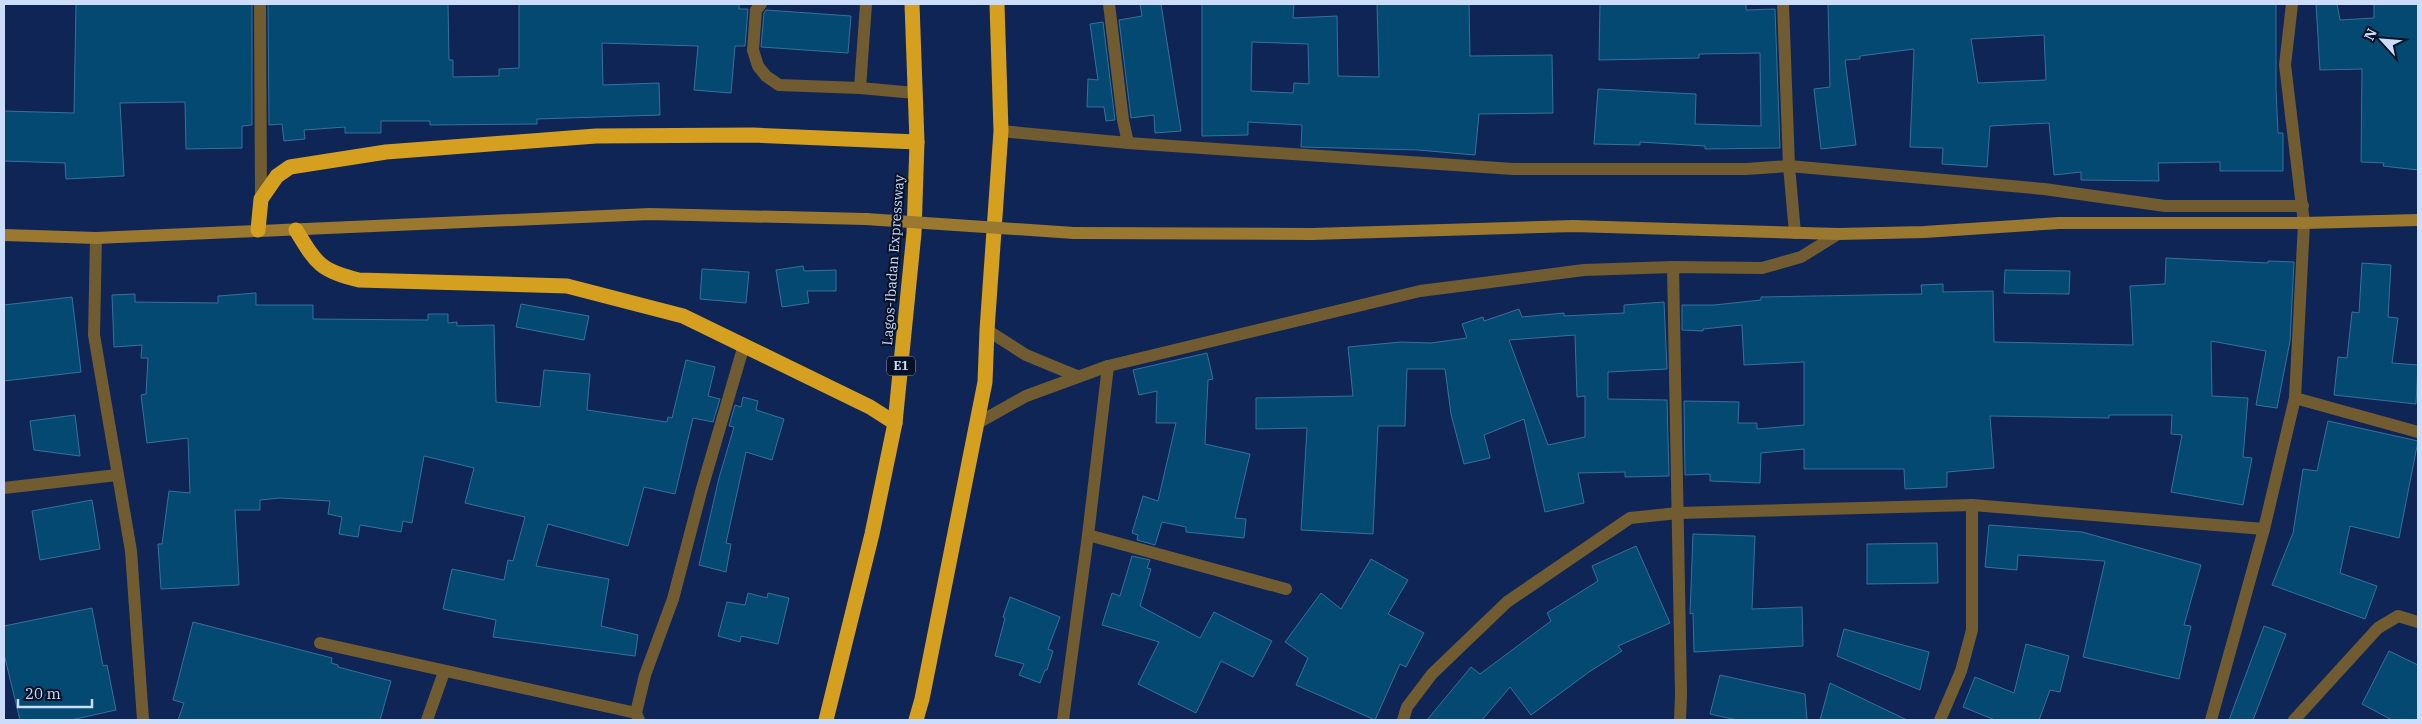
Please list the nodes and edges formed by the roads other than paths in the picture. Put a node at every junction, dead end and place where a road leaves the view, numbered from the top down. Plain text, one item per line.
1 (260, 4) edge
2 (761, 4) edge
3 (866, 4) edge
4 (912, 4) edge
5 (997, 4) edge
6 (1110, 4) edge
7 (1783, 4) edge
8 (2292, 4) edge
9 (860, 88) junction
10 (915, 93) junction
11 (1001, 132) junction
12 (917, 142) junction
13 (1128, 143) junction
14 (1789, 166) junction
15 (261, 199) junction
16 (2303, 206) junction
17 (2418, 220) edge
18 (2304, 223) junction
19 (258, 230) junction
20 (296, 230) junction
21 (1795, 233) junction
22 (1838, 234) junction
23 (4, 235) edge
24 (96, 238) junction
25 (1673, 267) junction
26 (987, 330) junction
27 (744, 345) junction
28 (1108, 366) junction
29 (1077, 376) junction
30 (2295, 398) junction
31 (895, 423) junction
32 (976, 424) junction
33 (2418, 432) edge
34 (117, 475) junction
35 (4, 488) edge
36 (1972, 505) junction
37 (1678, 513) junction
38 (2264, 529) junction
39 (1088, 535) junction
40 (1286, 589) dead end
41 (2418, 622) edge
42 (320, 643) dead end
43 (444, 672) junction
44 (638, 717) edge
45 (143, 720) edge
46 (427, 720) edge
47 (826, 720) edge
48 (916, 720) edge
49 (1063, 720) edge
50 (1403, 720) edge
51 (1680, 720) edge
52 (1940, 720) edge
53 (2211, 720) edge
54 (2294, 720) edge

1 - 15 street
2 - 9 street
3 - 9 street
4 - 10 highway, Lagos-Ibadan Expressway / E1
5 - 11 highway
6 - 13 street
7 - 14 street
8 - 16 street
9 - 10 street
10 - 12 highway, Lagos-Ibadan Expressway / E1
11 - 13 street
11 - 26 highway
12 - 15 highway
12 - 31 highway, Lagos-Ibadan Expressway / E1
13 - 14 street
14 - 16 street
14 - 21 street
15 - 19 highway
16 - 18 street
17 - 18 main road
18 - 22 main road
18 - 30 street
19 - 20 main road
19 - 24 main road
20 - 21 main road, bridge
20 - 27 highway
21 - 22 main road
22 - 25 street
23 - 24 main road
24 - 34 street
25 - 28 street
25 - 37 street
26 - 29 street
26 - 32 highway
27 - 31 highway
27 - 44 street
28 - 29 street
28 - 39 street
29 - 32 street
30 - 33 street
30 - 38 street
31 - 47 highway, Lagos-Ibadan Expressway / E1
32 - 48 highway
34 - 35 street
34 - 45 street
36 - 37 street
36 - 38 street
36 - 52 street
37 - 50 street
37 - 51 street
38 - 53 street
39 - 40 street
39 - 49 street
41 - 54 street
42 - 43 street
43 - 44 street
43 - 46 street

